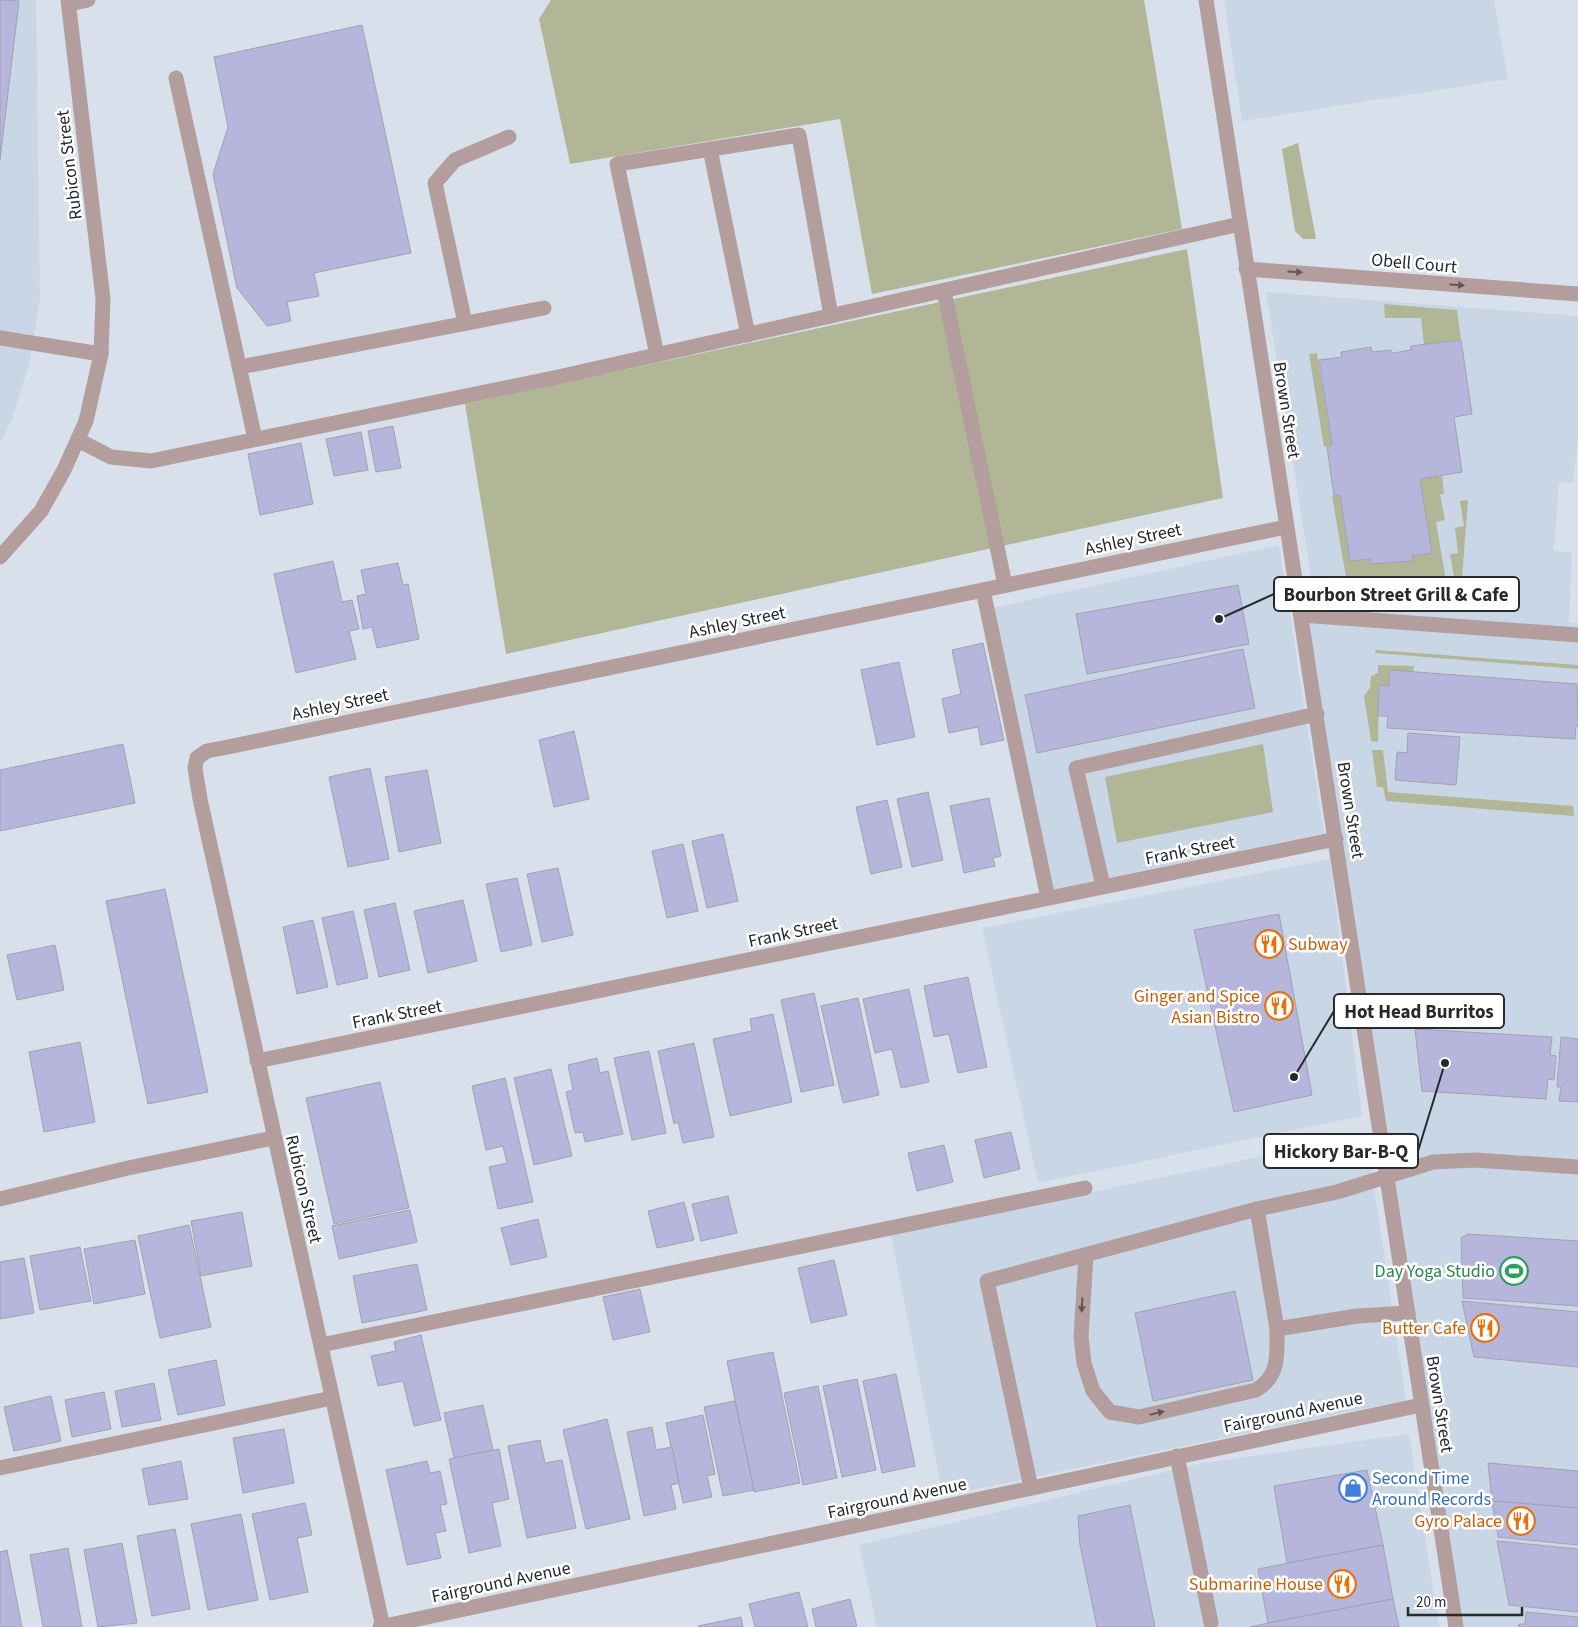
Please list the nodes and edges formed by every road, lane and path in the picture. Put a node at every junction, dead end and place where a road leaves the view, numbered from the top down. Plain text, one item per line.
1 (88, 0) edge
2 (1206, 0) edge
3 (68, 2) edge
4 (176, 78) dead end
5 (509, 137) dead end
6 (710, 149) junction
7 (1240, 224) junction
8 (1246, 269) junction
9 (944, 291) junction
10 (1578, 294) edge
11 (544, 308) dead end
12 (831, 316) junction
13 (466, 323) junction
14 (748, 334) junction
15 (0, 338) edge
16 (101, 354) junction
17 (657, 355) junction
18 (240, 367) junction
19 (256, 439) junction
20 (78, 440) junction
21 (1286, 527) junction
22 (0, 558) edge
23 (1005, 585) junction
24 (983, 590) junction
25 (1301, 615) junction
26 (1578, 635) edge
27 (1317, 714) junction
28 (197, 758) joint
29 (1336, 839) junction
30 (1103, 886) junction
31 (1048, 898) junction
32 (257, 1061) junction
33 (273, 1138) junction
34 (1578, 1166) edge
35 (1386, 1175) junction
36 (1085, 1188) dead end
37 (0, 1199) edge
38 (1257, 1209) junction
39 (1086, 1256) junction
40 (1408, 1313) junction
41 (1277, 1329) junction
42 (321, 1346) junction
43 (332, 1398) junction
44 (1422, 1405) junction
45 (1177, 1456) junction
46 (0, 1468) edge
47 (1030, 1488) junction
48 (1211, 1623) dead end
49 (382, 1627) edge
50 (1456, 1627) edge

1 - 3 street
2 - 7 street, Brown Street
3 - 16 street, Rubicon Street
4 - 18 street
5 - 13 street
6 - 12 street
6 - 14 street
6 - 17 street
7 - 8 street, Brown Street
7 - 9 street
8 -> 10 street, Obell Court
8 - 21 street, Brown Street
9 - 12 street
9 - 23 street
11 - 13 street
12 - 14 street
13 - 18 street
14 - 17 street
15 - 16 street
16 - 20 street, Rubicon Street
17 - 19 street
18 - 19 street
19 - 20 street
20 - 22 street, Rubicon Street
21 - 23 street, Ashley Street
21 - 25 street, Brown Street
23 - 24 street, Ashley Street
24 - 28 street, Ashley Street
24 - 31 street
25 - 26 street
25 - 27 street, Brown Street
27 - 29 street, Brown Street
27 - 30 street
28 - 32 street, Rubicon Street
29 - 30 street, Frank Street
29 - 35 street, Brown Street
30 - 31 street, Frank Street
31 - 32 street, Frank Street
32 - 33 street, Rubicon Street
33 - 37 street
33 - 42 street, Rubicon Street
34 - 35 street
35 - 38 street
35 - 40 street, Brown Street
36 - 42 street
38 - 39 street
38 - 41 street
39 -> 41 street
39 - 47 street
40 - 41 street
40 - 44 street, Brown Street
42 - 43 street, Rubicon Street
43 - 46 street
43 - 49 street, Rubicon Street
44 - 45 street, Fairground Avenue
44 - 50 street, Brown Street
45 - 47 street, Fairground Avenue
45 - 48 street
47 - 49 street, Fairground Avenue

